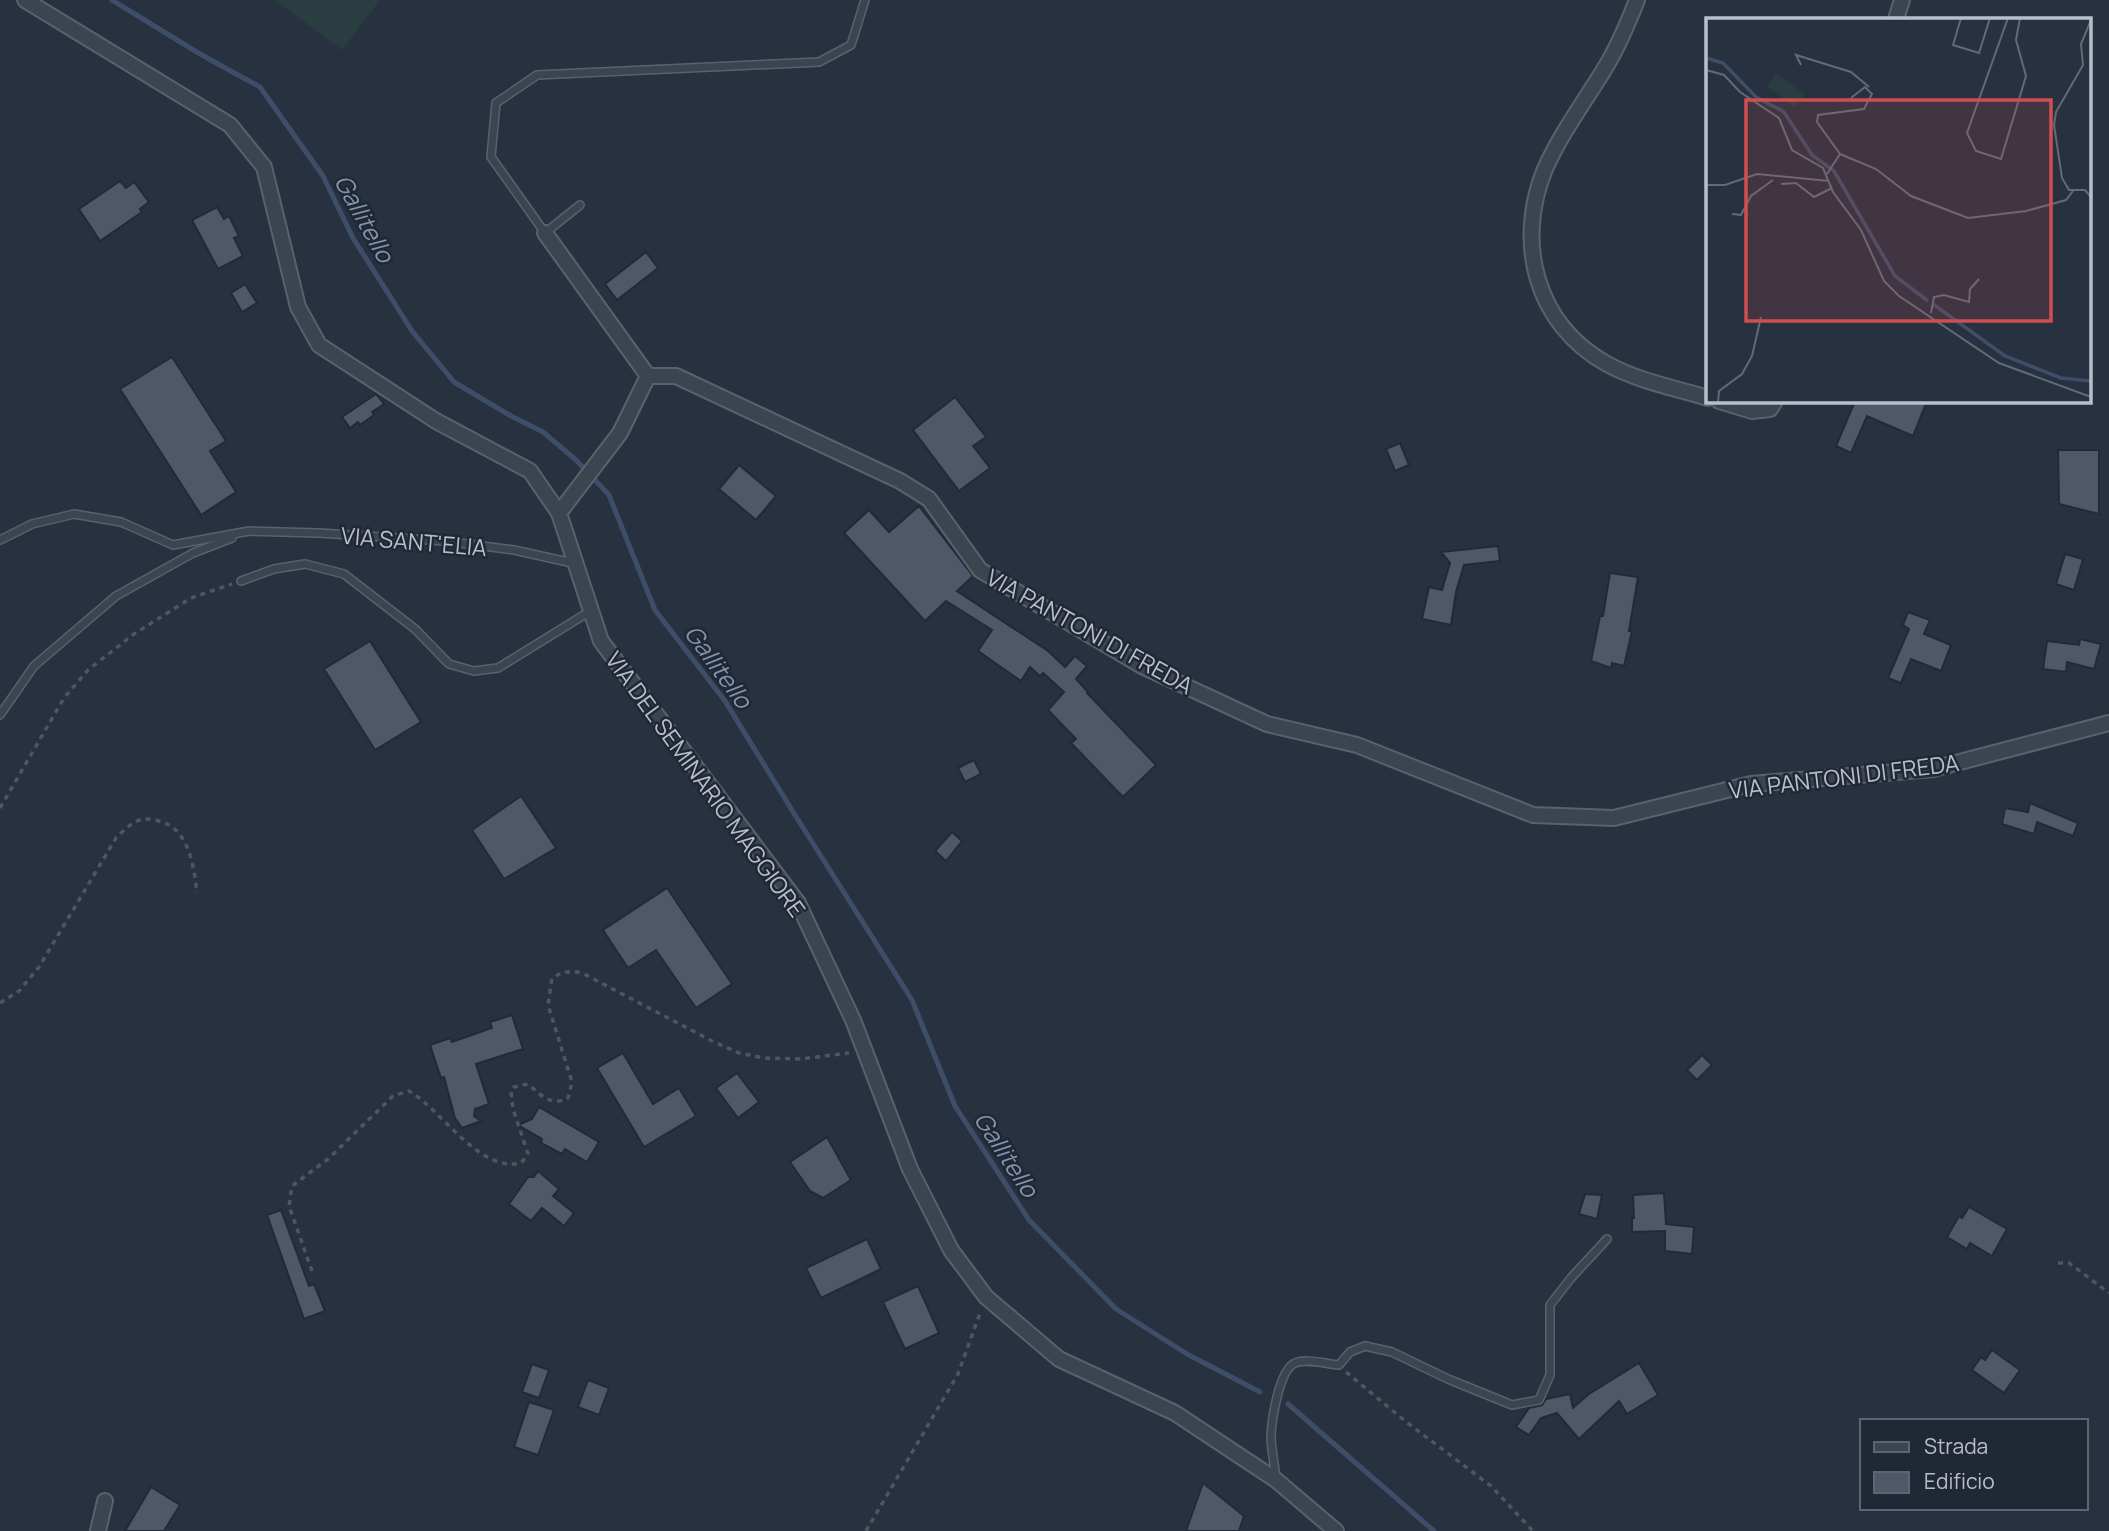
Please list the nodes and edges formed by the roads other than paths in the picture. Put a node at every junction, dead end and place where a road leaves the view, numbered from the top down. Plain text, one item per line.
1 (25, 0) edge
2 (865, 0) edge
3 (1637, 0) edge
4 (1902, 0) edge
5 (1896, 18) edge
6 (580, 205) dead end
7 (545, 233) junction
8 (648, 376) junction
9 (1706, 397) edge
10 (1723, 402) edge
11 (1774, 402) edge
12 (563, 508) junction
13 (249, 531) junction
14 (0, 540) edge
15 (578, 564) junction
16 (241, 581) road end
17 (592, 610) junction
18 (0, 715) edge
19 (2109, 723) edge
20 (1607, 1239) dead end
21 (1276, 1480) junction
22 (105, 1502) dead end
23 (98, 1531) edge
24 (1336, 1531) edge

1 - 12 street, VIA DEL SEMINARIO MAGGIORE
2 - 7 lane
3 - 9 street
4 - 5 street
6 - 7 lane
7 - 8 street
8 - 12 street
8 - 19 street, VIA PANTONI DI FREDA
10 - 11 street
12 - 15 street, VIA DEL SEMINARIO MAGGIORE
13 - 14 lane, VIA SANT'ELIA
13 - 15 lane, VIA SANT'ELIA
13 - 18 lane, VIA SANT'ELIA
15 - 17 street, VIA DEL SEMINARIO MAGGIORE
16 - 17 lane
17 - 21 street, VIA DEL SEMINARIO MAGGIORE
20 - 21 lane
21 - 24 street, VIA DEL SEMINARIO MAGGIORE
22 - 23 street

